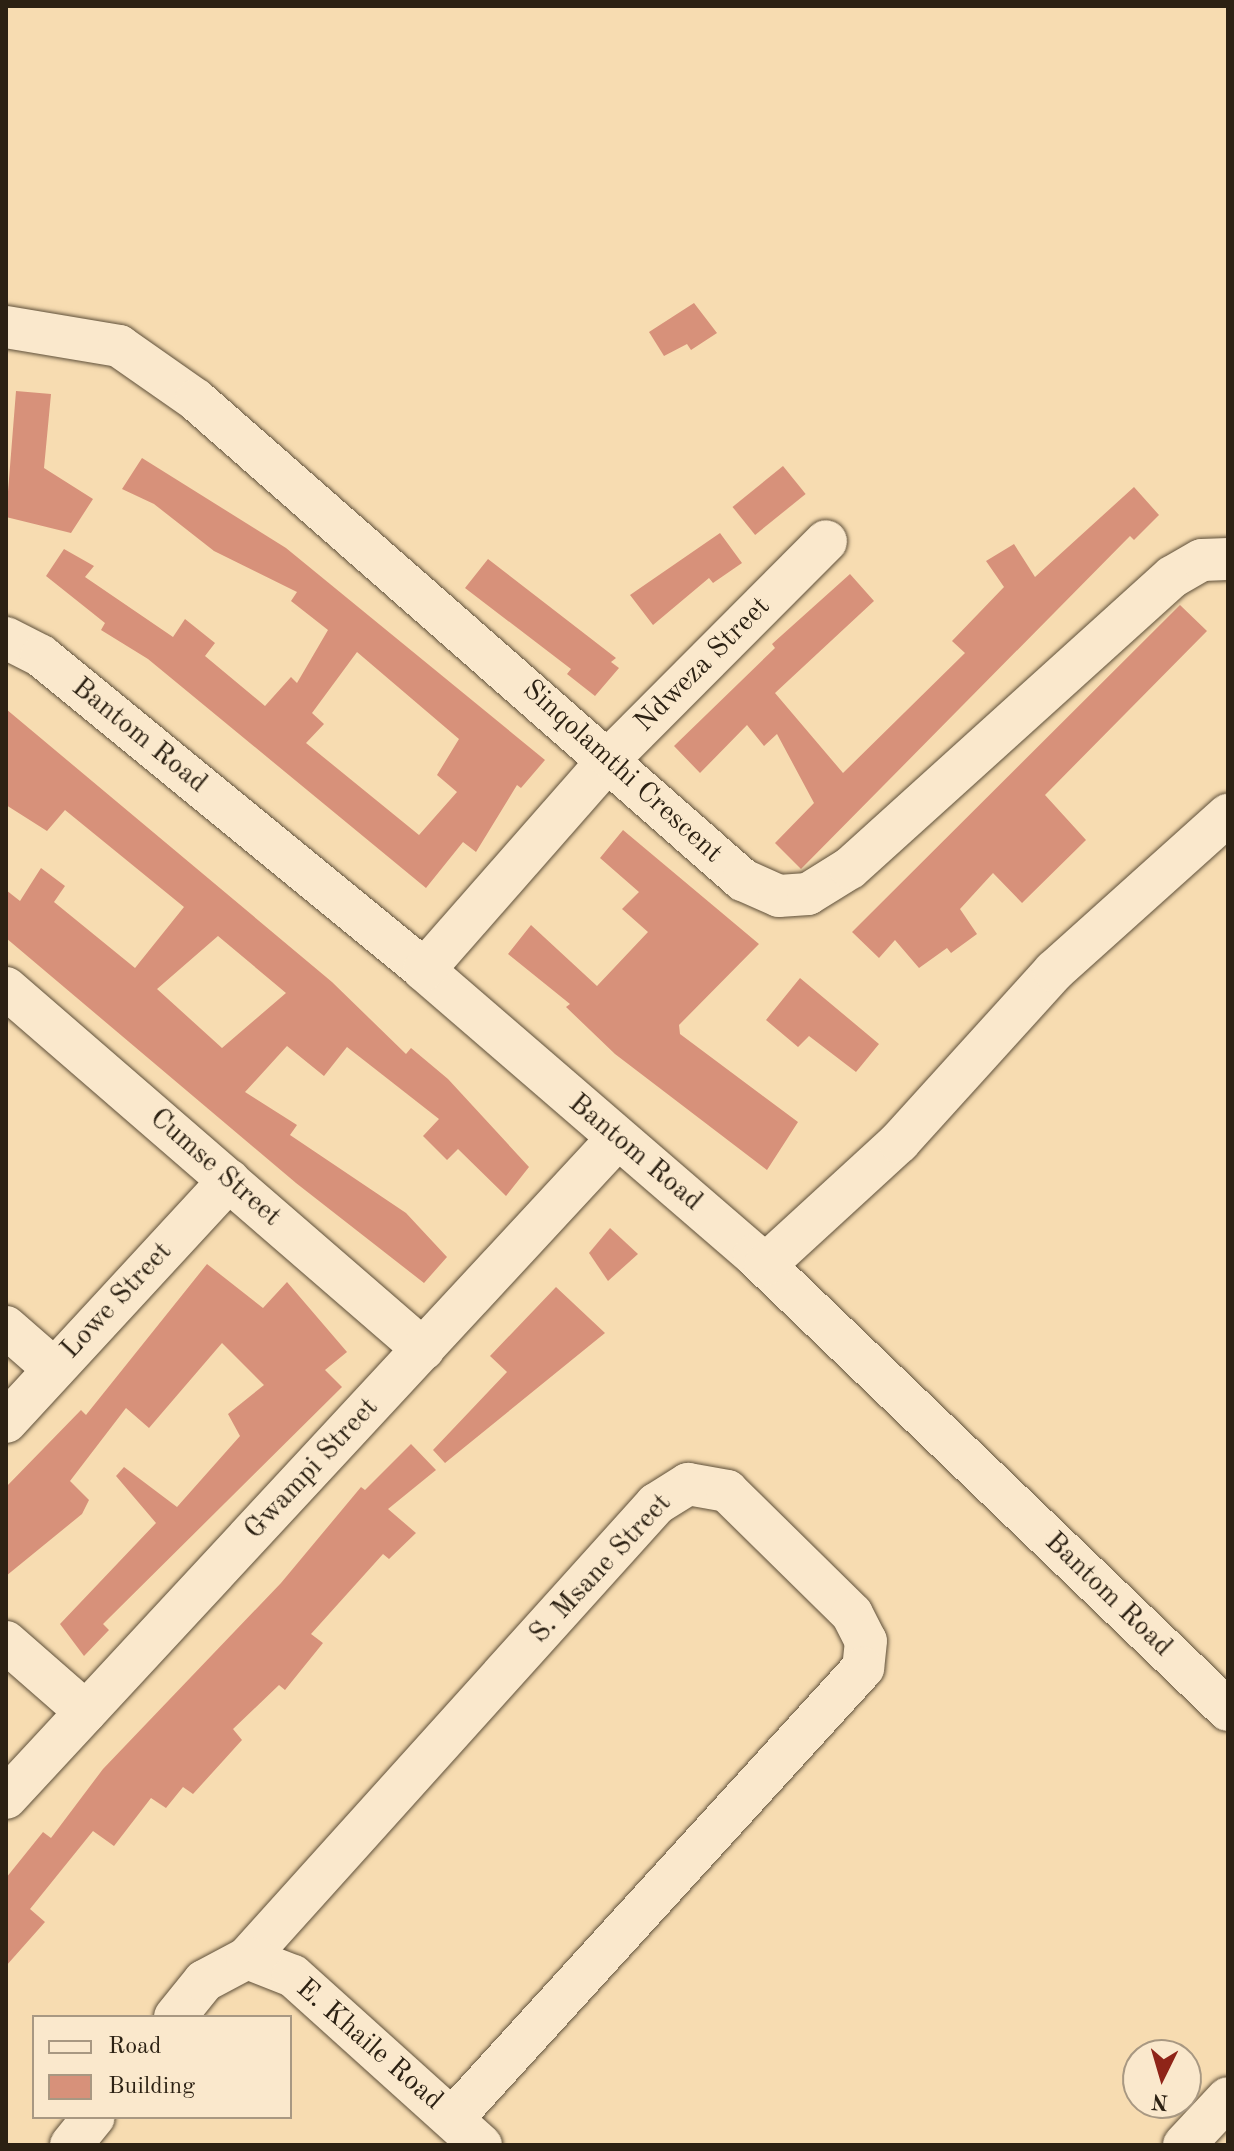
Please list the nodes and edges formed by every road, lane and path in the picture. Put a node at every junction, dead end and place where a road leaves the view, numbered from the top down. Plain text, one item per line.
1 (6, 327) edge
2 (826, 541) dead end
3 (1228, 559) edge
4 (6, 638) edge
5 (610, 758) junction
6 (1228, 815) edge
7 (424, 970) junction
8 (6, 988) edge
9 (617, 1139) junction
10 (229, 1180) junction
11 (765, 1265) junction
12 (6, 1327) edge
13 (423, 1349) junction
14 (54, 1369) junction
15 (6, 1422) edge
16 (6, 1642) edge
17 (1228, 1710) edge
18 (86, 1712) junction
19 (6, 1798) edge
20 (247, 1958) junction
21 (177, 2015) edge
22 (1228, 2098) edge
23 (467, 2132) edge
24 (1184, 2145) edge

1 - 5 street, Sinqolamthi Crescent
2 - 5 street, Ndweza Street
3 - 5 street, Sinqolamthi Crescent
4 - 7 street, Bantom Road
5 - 7 street, Ndweza Street
6 - 11 street
7 - 9 street, Bantom Road
8 - 10 street, Cumse Street
9 - 11 street, Bantom Road
9 - 13 street, Gwampi Street
10 - 13 street, Cumse Street
10 - 14 street, Lowe Street
11 - 17 street, Bantom Road
12 - 14 street
13 - 18 street, Gwampi Street
14 - 15 street, Lowe Street
16 - 18 street
18 - 19 street, Gwampi Street
20 - 21 street
20 - 23 street, E. Khaile Road
20 - 23 street, S. Msane Street
22 - 24 street

